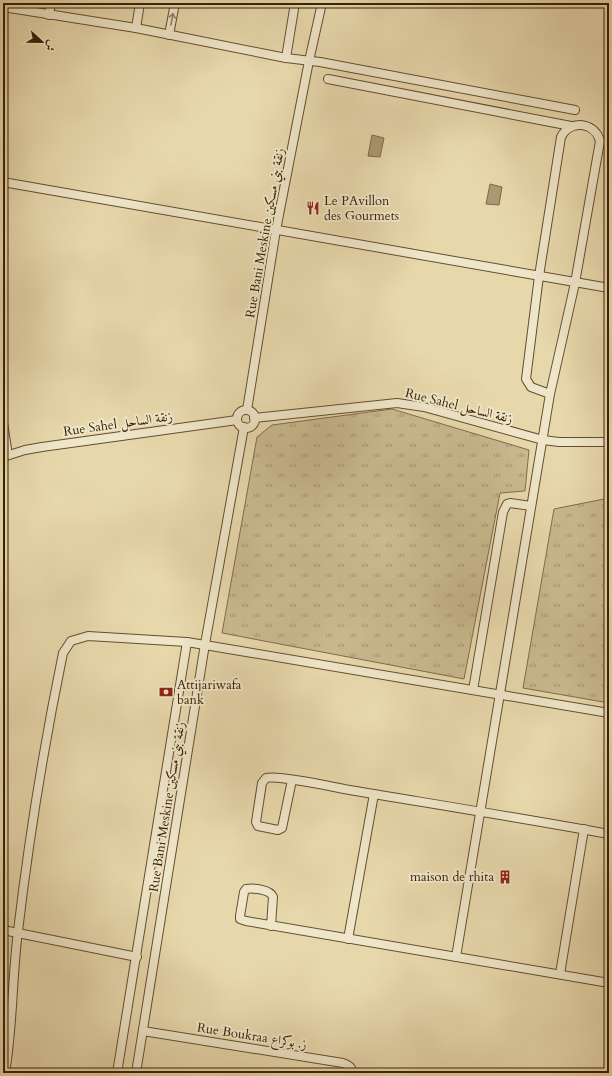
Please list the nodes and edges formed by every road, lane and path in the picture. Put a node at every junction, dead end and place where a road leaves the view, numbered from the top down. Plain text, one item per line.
1 (51, 3) edge
2 (140, 3) edge
3 (175, 3) edge
4 (295, 3) edge
5 (322, 3) edge
6 (3, 7) edge
7 (49, 15) junction
8 (136, 28) junction
9 (169, 35) junction
10 (286, 58) junction
11 (309, 61) junction
12 (328, 79) dead end
13 (575, 110) dead end
14 (570, 126) junction
15 (3, 182) edge
16 (276, 230) junction
17 (539, 276) junction
18 (575, 283) junction
19 (609, 288) edge
20 (550, 394) junction
21 (247, 410) junction
22 (254, 418) junction
23 (237, 420) junction
24 (3, 423) edge
25 (244, 427) junction
26 (543, 440) junction
27 (609, 442) edge
28 (5, 456) edge
29 (530, 506) junction
30 (187, 642) junction
31 (205, 644) junction
32 (473, 690) junction
33 (500, 695) junction
34 (609, 713) edge
35 (292, 780) junction
36 (374, 794) junction
37 (480, 810) junction
38 (584, 829) junction
39 (609, 834) edge
40 (271, 926) junction
41 (3, 930) edge
42 (18, 933) junction
43 (348, 939) junction
44 (137, 957) junction
45 (456, 957) junction
46 (560, 974) junction
47 (609, 983) edge
48 (143, 1030) junction
49 (5, 1073) edge
50 (117, 1073) edge
51 (136, 1073) edge
52 (352, 1073) edge

1 - 7 street
2 - 8 street
9 -> 3 street
4 - 10 street
5 - 11 street, Rue Bani Meskine زنقة بني مسكين
6 - 7 street
7 - 8 street
8 - 9 street
9 - 10 street
10 - 11 street
11 - 13 street
11 - 16 street, Rue Bani Meskine زنقة بني مسكين
12 - 14 street
14 - 17 street
14 - 18 street
15 - 16 street
16 - 17 street
16 - 21 street, Rue Bani Meskine زنقة بني مسكين
17 - 18 street
17 - 20 street
18 - 19 street
18 - 20 street
20 - 26 street
21 - 22 street
21 - 23 street
22 - 25 street
22 - 26 street, Rue Sahel زنقة الساحل
23 - 25 street
23 - 28 street, Rue Sahel زنقة الساحل
24 - 28 street
25 - 31 street, Rue Bani Meskine زنقة بني مسكين
26 - 27 street, Rue Sahel زنقة الساحل
26 - 29 street
29 - 32 street
29 - 33 street
30 - 31 street
30 - 42 street
30 - 44 street
31 - 32 street
31 - 48 street, Rue Bani Meskine زنقة بني مسكين
32 - 33 street
33 - 34 street
33 - 37 street
35 - 35 street
35 - 36 street
36 - 37 street
36 - 43 street
37 - 38 street
37 - 45 street
38 - 39 street
38 - 46 street
40 - 40 street
40 - 43 street
41 - 42 street
42 - 44 street
42 - 49 street
43 - 45 street
44 - 50 street
45 - 46 street
46 - 47 street
48 - 51 street, Rue Bani Meskine زنقة بني مسكين
48 - 52 street, Rue Boukraa ز. بوكراع

